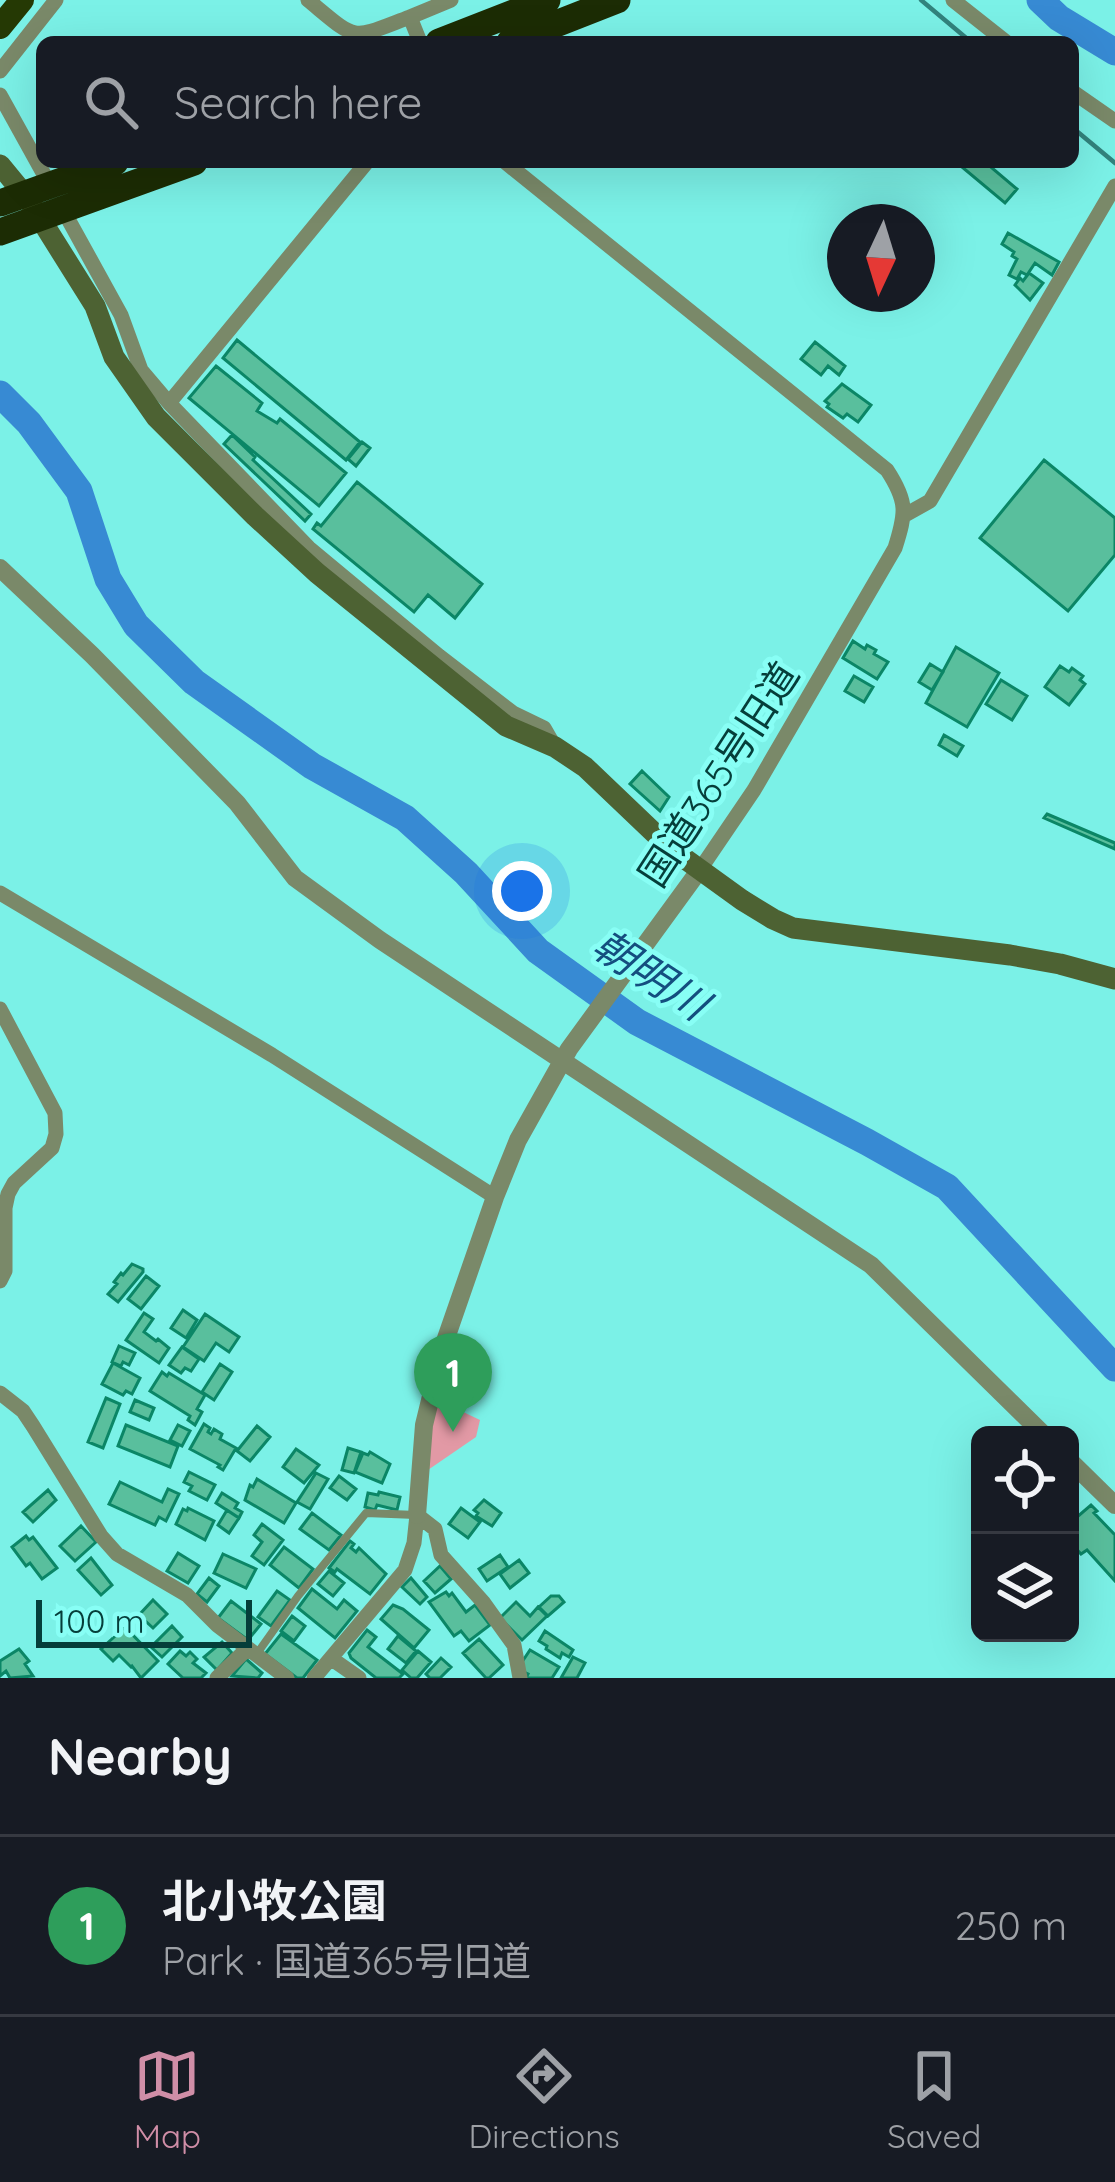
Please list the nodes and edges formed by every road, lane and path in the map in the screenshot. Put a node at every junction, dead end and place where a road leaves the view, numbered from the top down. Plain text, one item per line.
1 (22, 0) edge
2 (56, 0) edge
3 (308, 0) edge
4 (452, 0) edge
5 (547, 0) edge
6 (616, 0) edge
7 (953, 0) edge
8 (410, 17) junction
9 (0, 27) edge
10 (418, 36) edge
11 (455, 36) edge
12 (525, 36) edge
13 (998, 36) edge
14 (0, 71) edge
15 (0, 95) edge
16 (1079, 96) edge
17 (1115, 121) edge
18 (36, 160) edge
19 (0, 166) edge
20 (40, 168) edge
21 (99, 168) edge
22 (177, 168) edge
23 (362, 168) edge
24 (513, 168) edge
25 (1115, 186) edge
26 (0, 203) edge
27 (0, 232) edge
28 (170, 403) junction
29 (905, 515) junction
30 (0, 568) edge
31 (556, 747) junction
32 (698, 873) junction
33 (0, 893) edge
34 (1115, 979) edge
35 (0, 1009) edge
36 (566, 1054) junction
37 (495, 1197) junction
38 (0, 1281) edge
39 (0, 1393) edge
40 (1035, 1426) edge
41 (1079, 1470) edge
42 (1115, 1505) edge
43 (417, 1515) junction
44 (251, 1652) junction
45 (332, 1659) junction
46 (217, 1678) edge
47 (287, 1678) edge
48 (314, 1678) edge
49 (359, 1678) edge
50 (520, 1678) edge

1 - 9 highway
2 - 14 street
3 - 8 street
4 - 8 street
5 - 11 highway
6 - 12 highway
7 - 13 street
8 - 10 street
15 - 18 street
16 - 17 street
19 - 31 main road
20 - 28 street
21 - 26 highway, bridge
22 - 27 highway, bridge
23 - 28 street
24 - 29 street
25 - 29 street
28 - 31 street
29 - 32 street, 国道365号旧道
30 - 36 street
31 - 32 main road
32 - 34 main road
32 - 36 street, 国道365号旧道
33 - 37 street
35 - 38 street
36 - 37 street, 国道365号旧道
36 - 40 street
37 - 43 street, 国道365号旧道
39 - 44 street
41 - 42 street
43 - 44 lane
43 - 45 street, 国道365号旧道
43 - 50 street
44 - 46 street
44 - 47 street
45 - 48 street, 国道365号旧道
45 - 49 street

